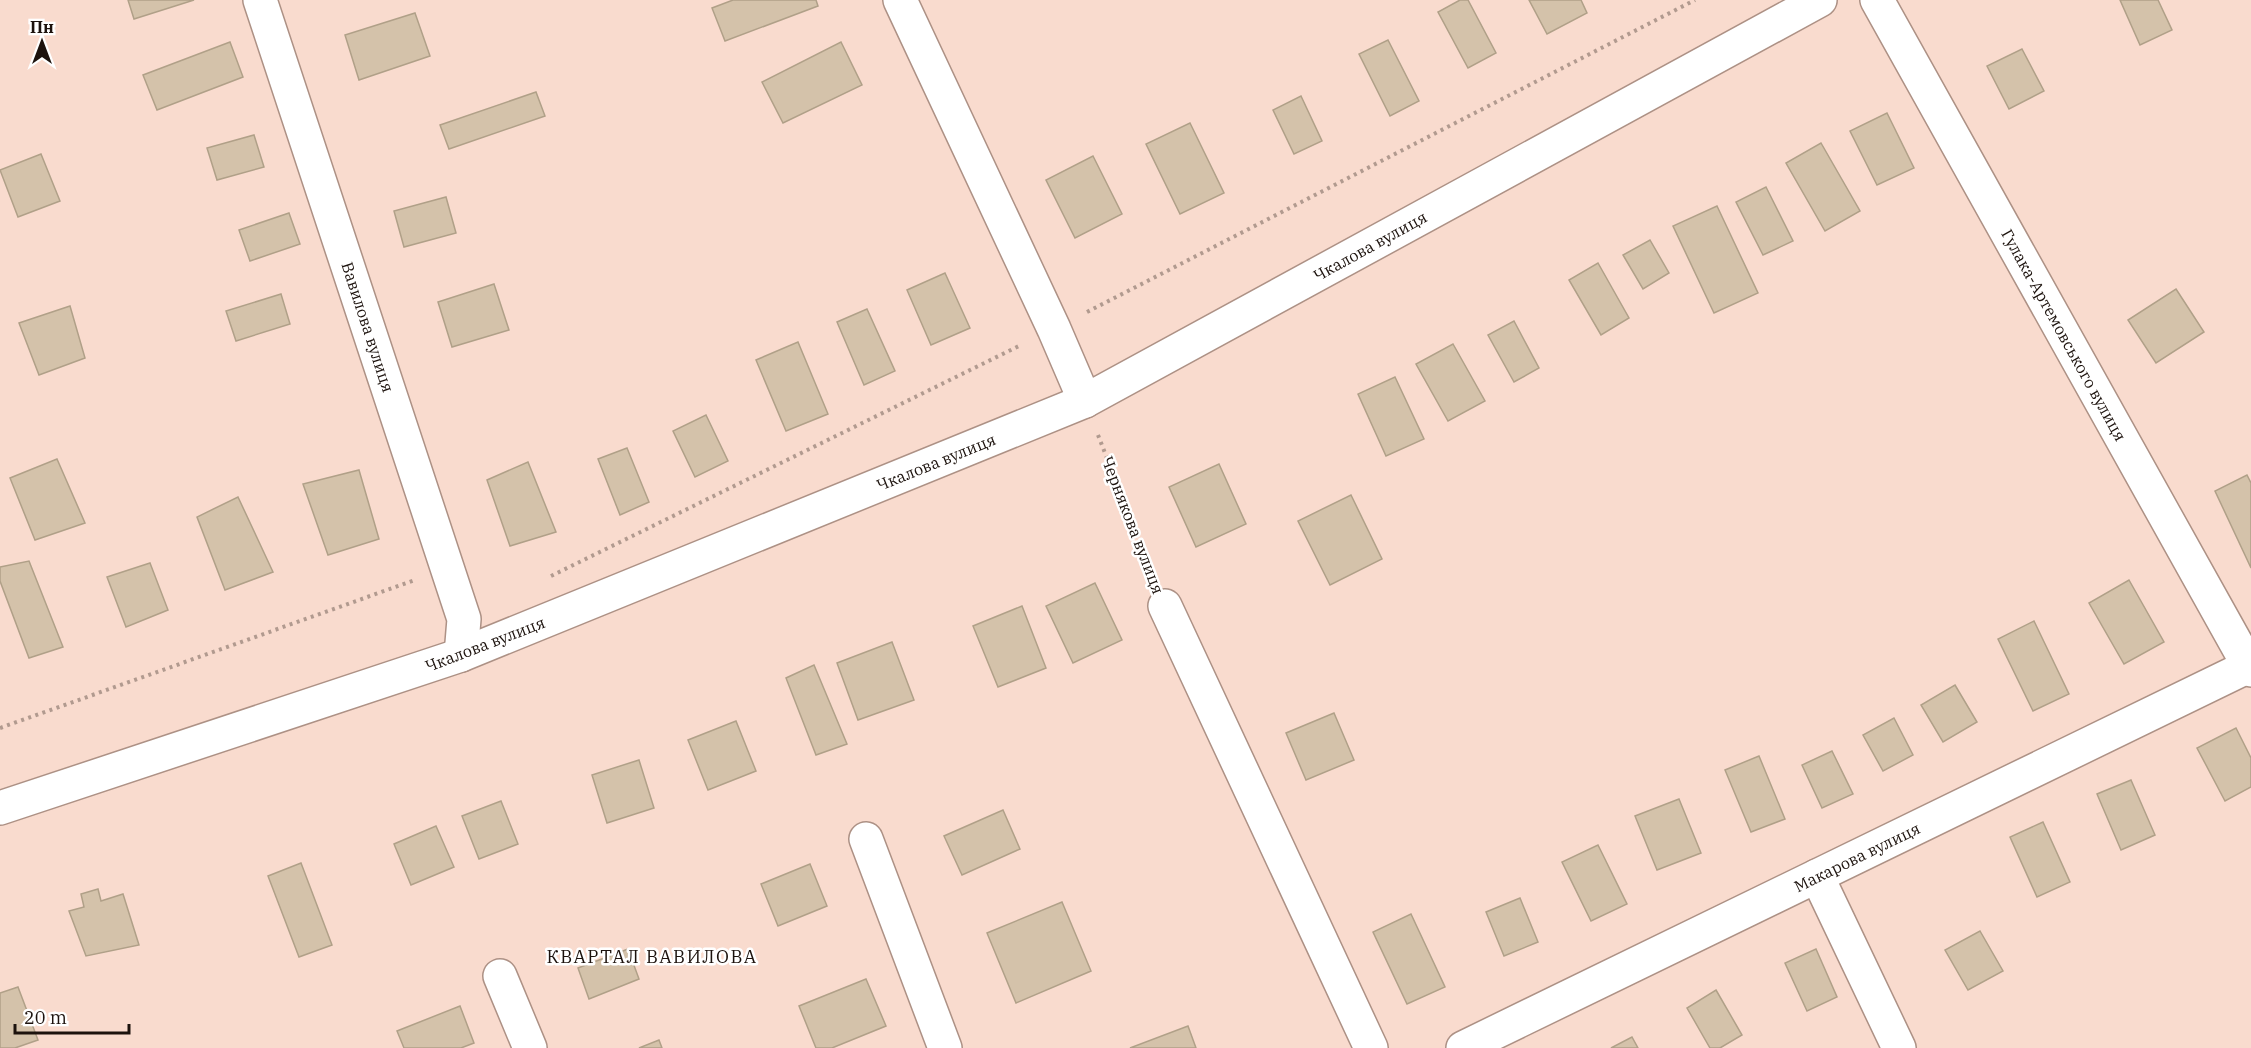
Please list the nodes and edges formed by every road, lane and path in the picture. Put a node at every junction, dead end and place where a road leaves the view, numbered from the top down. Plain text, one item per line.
1 (260, 0) edge
2 (900, 0) edge
3 (1695, 0) edge
4 (1820, 0) edge
5 (1877, 0) edge
6 (1054, 329) junction
7 (1085, 401) junction
8 (448, 568) junction
9 (550, 577) dead end
10 (1165, 606) joint
11 (461, 655) junction
12 (2250, 667) edge
13 (0, 728) edge
14 (0, 808) edge
15 (866, 838) dead end
16 (1817, 876) junction
17 (500, 976) dead end
18 (530, 1048) edge
19 (945, 1048) edge
20 (1371, 1048) edge
21 (1463, 1048) edge
22 (1899, 1048) edge

1 - 8 street, Вавилова вулиця
2 - 6 street
3 - 6 path
4 - 7 street, Чкалова вулиця
5 - 12 street, Гулака-Артемовського вулиця
6 - 7 street
6 - 9 path
7 - 10 path, Чернякова вулиця
7 - 11 street, Чкалова вулиця
8 - 11 street, Вавилова вулиця
8 - 13 path
10 - 20 street, Чернякова вулиця
11 - 14 street, Чкалова вулиця
12 - 16 street, Макарова вулиця
15 - 19 street
16 - 21 street, Макарова вулиця
16 - 22 street
17 - 18 street

